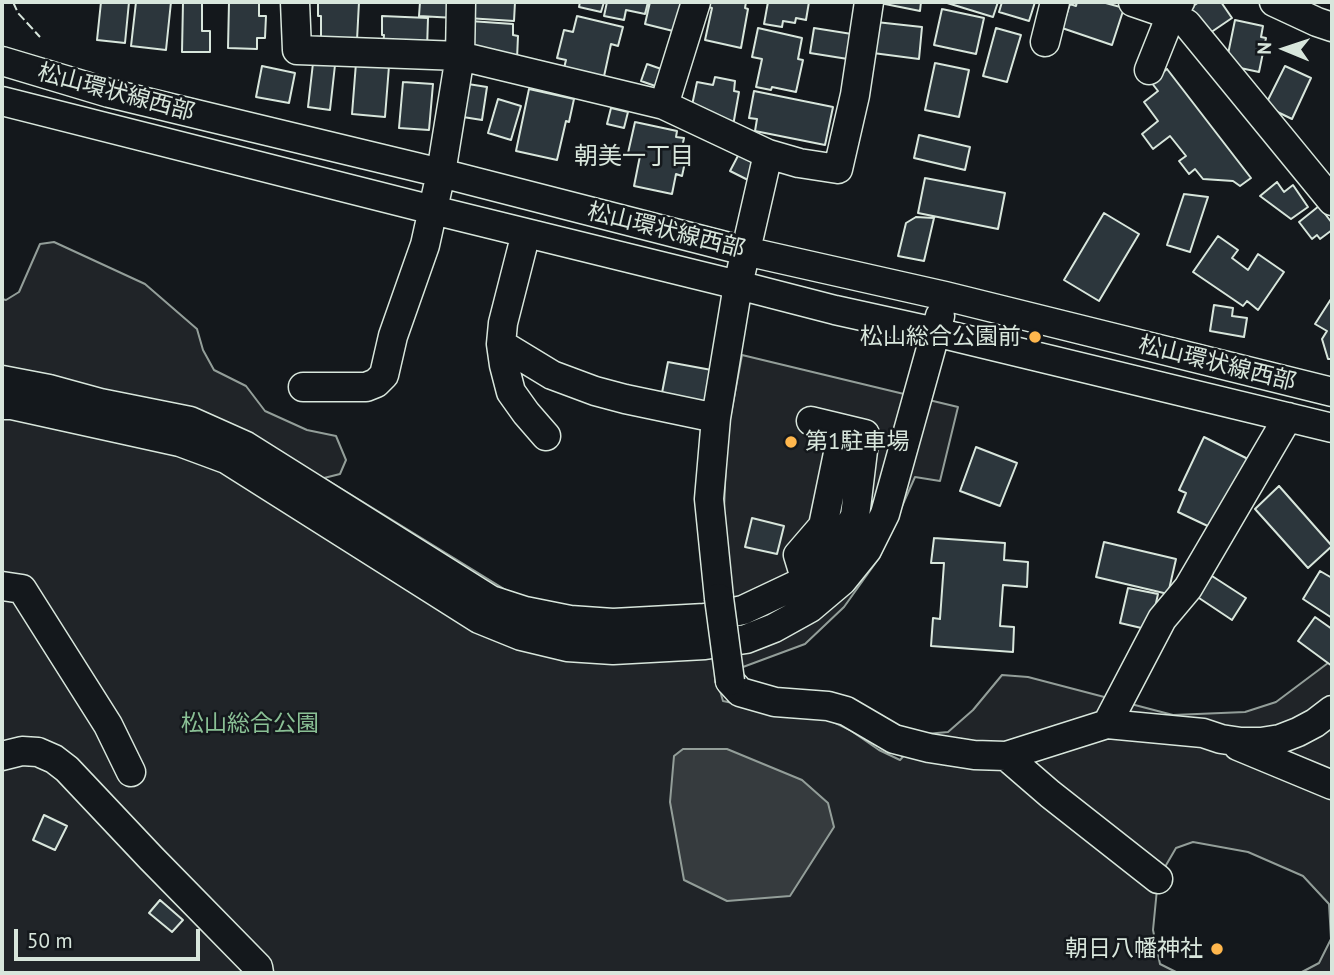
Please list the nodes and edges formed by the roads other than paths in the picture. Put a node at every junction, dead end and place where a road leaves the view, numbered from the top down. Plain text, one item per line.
1 (295, 2) edge
2 (461, 2) edge
3 (696, 2) edge
4 (869, 2) edge
5 (1055, 2) edge
6 (1133, 2) edge
7 (1274, 2) edge
8 (1175, 8) edge
9 (1332, 27) edge
10 (1045, 42) dead end
11 (460, 56) junction
12 (2, 61) edge
13 (1149, 70) dead end
14 (2, 101) edge
15 (664, 105) junction
16 (768, 155) junction
17 (441, 173) junction
18 (1332, 201) edge
19 (433, 210) junction
20 (526, 233) junction
21 (746, 251) junction
22 (738, 285) junction
23 (945, 296) junction
24 (935, 332) junction
25 (501, 344) junction
26 (2, 380) edge
27 (303, 387) dead end
28 (1332, 392) edge
29 (2, 405) edge
30 (1288, 417) junction
31 (716, 418) junction
32 (811, 421) dead end
33 (1332, 428) edge
34 (546, 436) dead end
35 (2, 586) edge
36 (1327, 717) edge
37 (1107, 724) junction
38 (1221, 739) junction
39 (2, 756) edge
40 (1006, 756) junction
41 (131, 772) dead end
42 (1332, 785) edge
43 (1158, 879) dead end
44 (259, 973) edge

1 - 11 street
2 - 11 street
3 - 15 street
4 - 16 street
5 - 10 street
6 - 8 street
7 - 9 street
8 - 13 street
8 - 18 street
11 - 15 street
11 - 17 street
12 - 17 street, 松山環状線西部
14 - 19 street, 松山環状線西部
15 - 16 street
16 - 21 street
17 - 19 street
17 - 21 street, 松山環状線西部
19 - 20 street, 松山環状線西部
19 - 27 street
20 - 22 street, 松山環状線西部
20 - 25 street
21 - 22 street
21 - 23 street, 松山環状線西部
22 - 24 street, 松山環状線西部
22 - 31 street
23 - 24 street
23 - 28 street, 松山環状線西部
24 - 29 street
24 - 30 street, 松山環状線西部
25 - 31 street
25 - 34 street
26 - 32 street
30 - 33 street, 松山環状線西部
30 - 37 street
31 - 40 street, bridge
35 - 41 street
36 - 38 street
37 - 38 street
37 - 40 street
38 - 42 street
39 - 44 street
40 - 43 street

